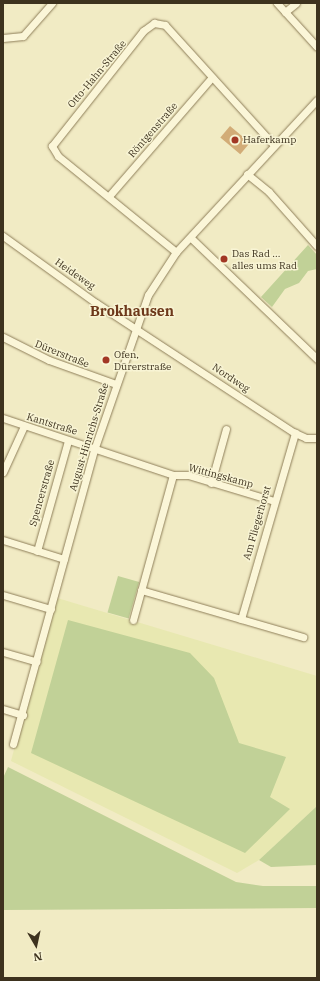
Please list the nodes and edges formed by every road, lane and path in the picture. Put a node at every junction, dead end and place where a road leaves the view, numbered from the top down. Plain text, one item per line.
1 (52, 3) edge
2 (277, 3) edge
3 (296, 3) edge
4 (285, 12) junction
5 (3, 38) edge
6 (317, 47) edge
7 (212, 77) junction
8 (317, 100) edge
9 (274, 145) junction
10 (247, 174) junction
11 (109, 196) junction
12 (3, 236) edge
13 (191, 238) junction
14 (317, 246) edge
15 (176, 252) junction
16 (135, 327) junction
17 (3, 337) edge
18 (317, 359) edge
19 (116, 384) junction
20 (3, 418) edge
21 (24, 426) junction
22 (226, 430) dead end
23 (295, 433) junction
24 (317, 438) edge
25 (68, 440) junction
26 (94, 450) junction
27 (3, 472) edge
28 (173, 475) junction
29 (212, 483) junction
30 (274, 501) junction
31 (3, 540) edge
32 (37, 551) junction
33 (64, 559) junction
34 (141, 590) junction
35 (3, 595) edge
36 (51, 609) junction
37 (241, 619) junction
38 (133, 620) dead end
39 (303, 637) dead end
40 (3, 652) edge
41 (37, 662) junction
42 (3, 709) edge
43 (23, 715) junction
44 (13, 744) dead end

1 - 5 street
2 - 4 street
3 - 4 street
4 - 6 street
7 - 9 street, Otto-Hahn-Straße
7 - 11 street, Röntgenstraße
7 - 11 street, Otto-Hahn-Straße
8 - 9 street, August-Hinrichs-Straße
9 - 10 street, August-Hinrichs-Straße
10 - 13 street, August-Hinrichs-Straße
10 - 14 street
11 - 15 street, Otto-Hahn-Straße
12 - 16 street, Heideweg
13 - 15 street, August-Hinrichs-Straße
13 - 18 street
15 - 16 street, August-Hinrichs-Straße
16 - 19 street, August-Hinrichs-Straße
16 - 23 street, Nordweg
17 - 19 street, Dürerstraße
19 - 26 street, August-Hinrichs-Straße
20 - 21 street, Kantstraße
21 - 25 street, Kantstraße
21 - 27 street
22 - 29 street
23 - 24 street, Nordweg
23 - 30 street, Am Fliegerhorst
25 - 26 street, Kantstraße
25 - 32 street, Spencerstraße
26 - 28 street, Wittingskamp
26 - 33 street, August-Hinrichs-Straße
28 - 29 street, Wittingskamp
28 - 34 street
29 - 30 street, Wittingskamp
30 - 37 street, Am Fliegerhorst
31 - 32 street
32 - 33 street
33 - 36 street, August-Hinrichs-Straße
34 - 37 street
34 - 38 street
35 - 36 street
36 - 41 street, August-Hinrichs-Straße
37 - 39 street
40 - 41 street
41 - 43 street, August-Hinrichs-Straße
42 - 43 street
43 - 44 street, August-Hinrichs-Straße

